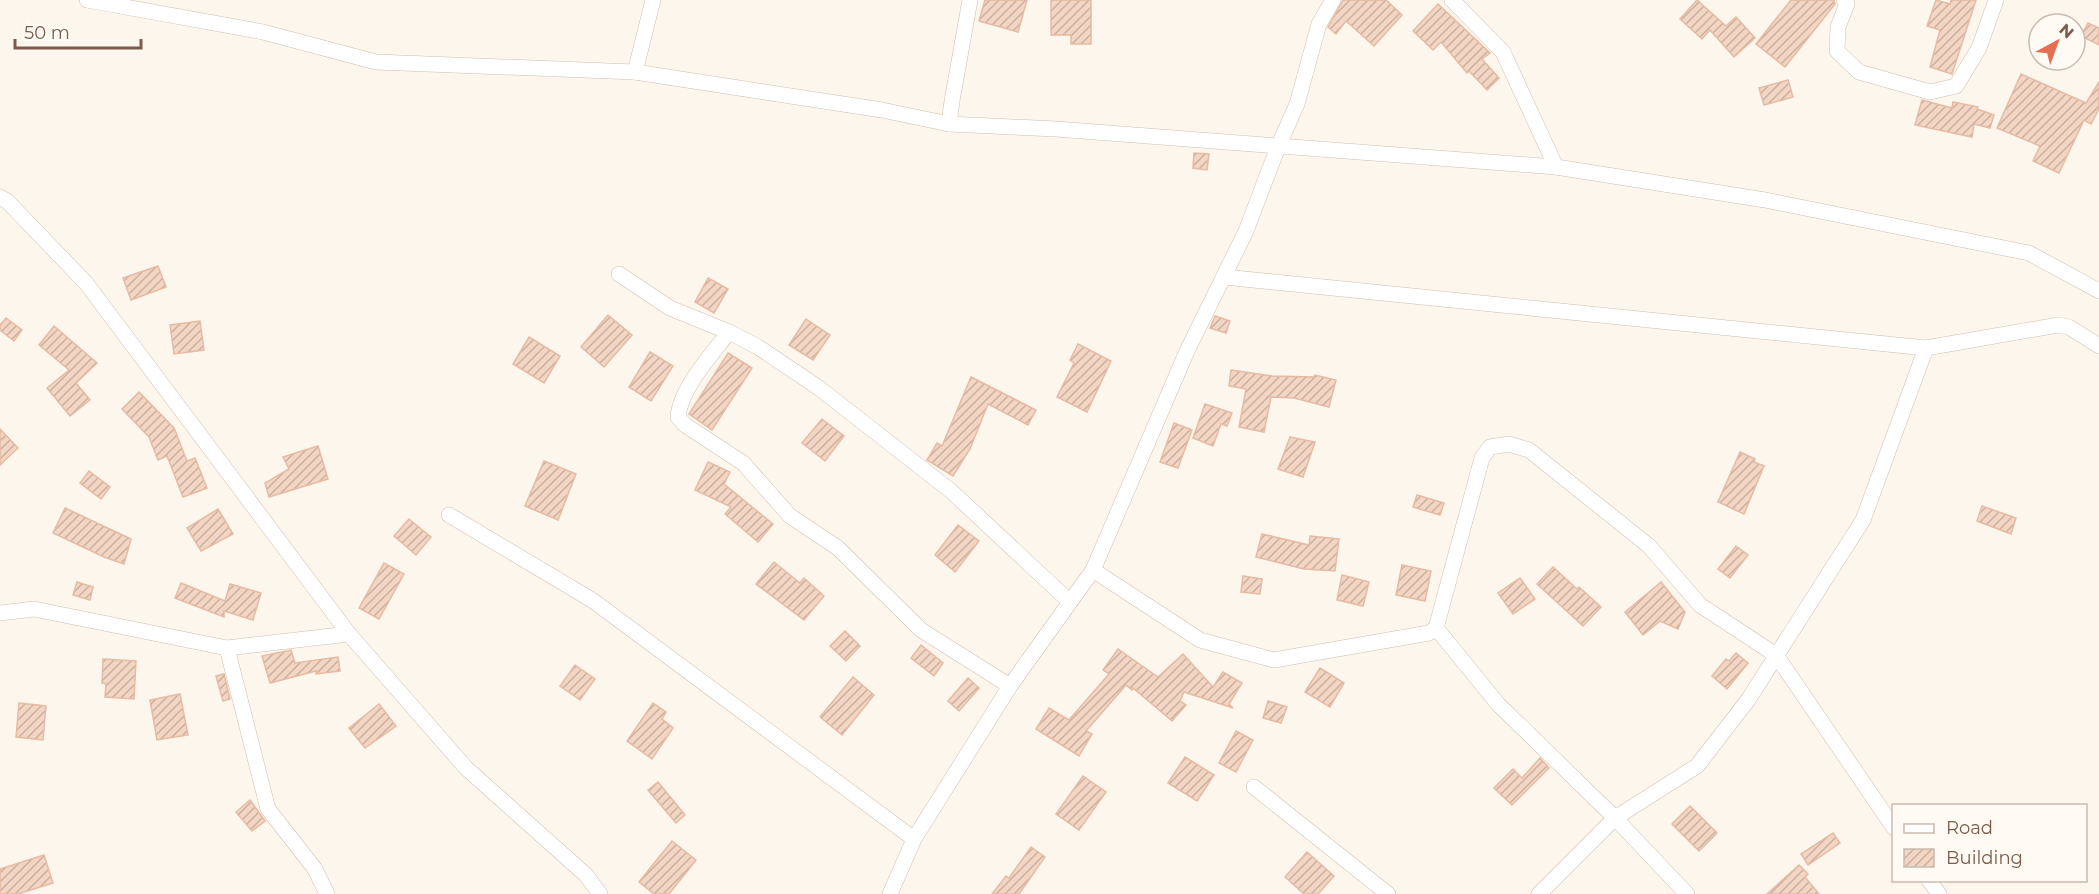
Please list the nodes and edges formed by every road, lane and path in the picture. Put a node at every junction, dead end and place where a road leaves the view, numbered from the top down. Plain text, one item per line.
1 (87, 0) edge
2 (653, 0) edge
3 (970, 0) edge
4 (1333, 0) edge
5 (1452, 0) edge
6 (1844, 0) edge
7 (1996, 0) edge
8 (110, 2) edge
9 (635, 72) junction
10 (949, 124) junction
11 (1278, 147) junction
12 (1556, 167) junction
13 (0, 197) edge
14 (619, 274) dead end
15 (1224, 277) junction
16 (2099, 291) edge
17 (729, 332) junction
18 (2099, 346) edge
19 (1926, 348) junction
20 (449, 515) dead end
21 (1093, 570) junction
22 (1070, 602) junction
23 (0, 613) edge
24 (1436, 628) junction
25 (349, 634) junction
26 (227, 648) junction
27 (1776, 655) junction
28 (1010, 686) junction
29 (1254, 787) dead end
30 (1615, 818) junction
31 (1892, 827) edge
32 (914, 839) junction
33 (327, 894) edge
34 (600, 894) edge
35 (890, 894) edge
36 (1388, 894) edge
37 (1539, 894) edge
38 (1687, 894) edge

1 - 8 street
2 - 9 street
3 - 10 street
4 - 11 street
5 - 12 street
6 - 7 street
8 - 9 street
9 - 10 street
10 - 11 street
11 - 12 street
11 - 15 street
12 - 16 street
13 - 25 street
14 - 17 street
15 - 19 street
15 - 21 street
17 - 22 street
17 - 28 street
18 - 19 street
19 - 27 street
20 - 32 street
21 - 22 street
21 - 24 street
22 - 28 street
23 - 26 street
24 - 27 street
24 - 30 street
25 - 26 street
25 - 34 street
26 - 33 street
27 - 30 street
27 - 31 street
28 - 32 street
29 - 36 street
30 - 37 street
30 - 38 street
32 - 35 street

